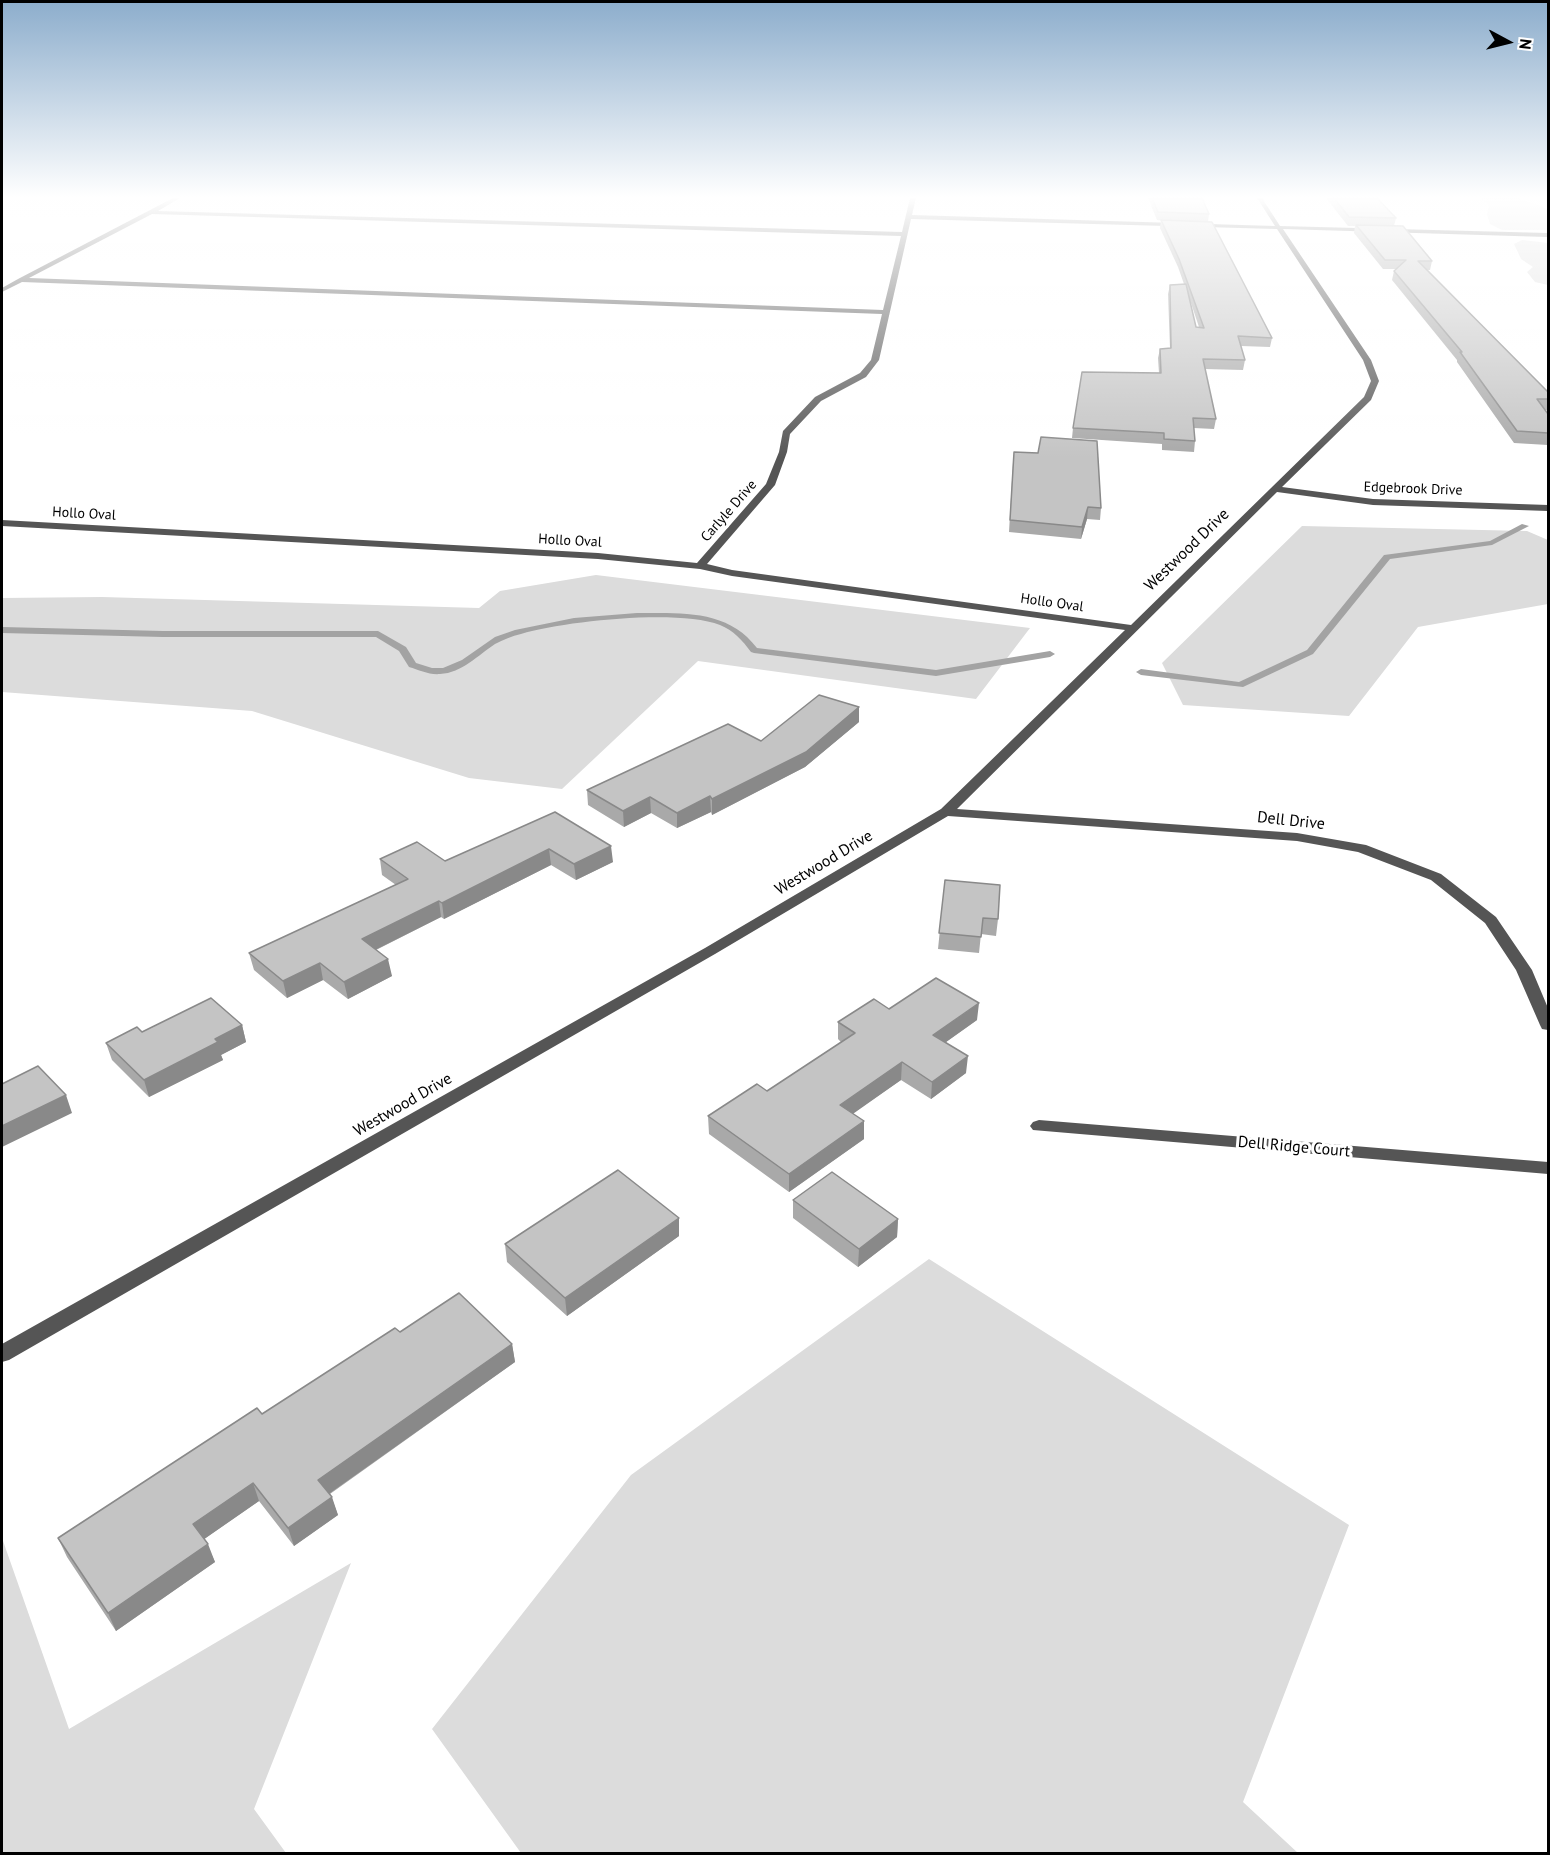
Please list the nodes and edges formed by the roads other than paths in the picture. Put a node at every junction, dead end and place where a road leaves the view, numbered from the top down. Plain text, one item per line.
1 (143, 285) edge
2 (892, 285) edge
3 (1316, 285) edge
4 (885, 312) junction
5 (1276, 489) junction
6 (1548, 508) edge
7 (2, 523) edge
8 (700, 566) junction
9 (1132, 628) junction
10 (946, 812) junction
11 (1548, 1025) edge
12 (1040, 1126) dead end
13 (1548, 1168) edge
14 (2, 1354) edge

1 - 4 street
2 - 4 street, Carlyle Drive
3 - 5 street, Westwood Drive
4 - 8 street, Carlyle Drive
5 - 6 street, Edgebrook Drive
5 - 9 street, Westwood Drive
7 - 8 street, Hollo Oval
8 - 9 street, Hollo Oval
9 - 10 street, Westwood Drive
10 - 11 street, Dell Drive
10 - 14 street, Westwood Drive
12 - 13 street, Dell Ridge Court

